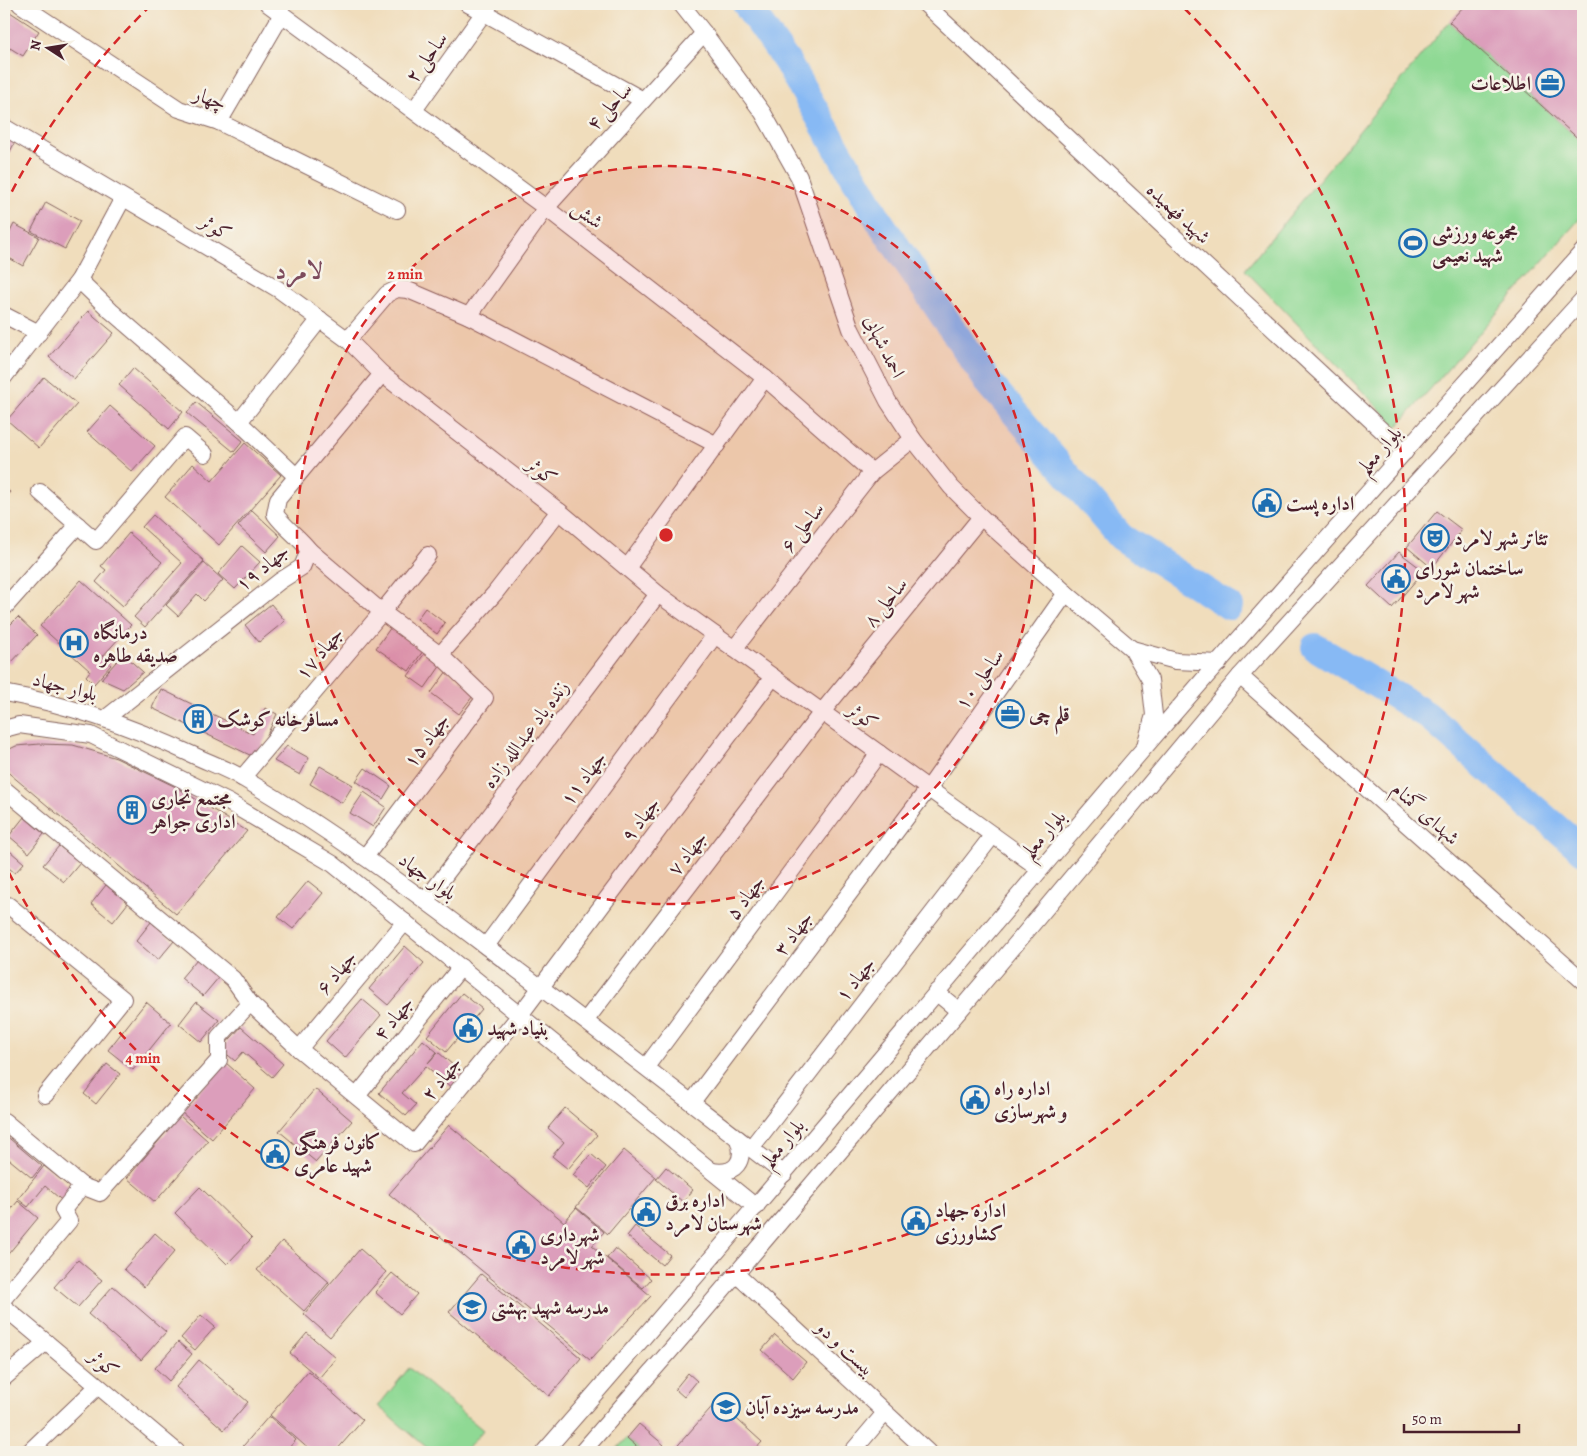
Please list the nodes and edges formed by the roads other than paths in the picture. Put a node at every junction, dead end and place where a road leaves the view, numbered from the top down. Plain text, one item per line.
1 (20, 4) edge
2 (268, 4) edge
3 (468, 4) edge
4 (680, 4) edge
5 (925, 4) edge
6 (488, 8) edge
7 (282, 14) junction
8 (704, 33) junction
9 (643, 100) junction
10 (414, 110) junction
11 (218, 122) junction
12 (4, 127) edge
13 (123, 198) junction
14 (546, 208) junction
15 (397, 210) dead end
16 (1583, 251) edge
17 (79, 280) junction
18 (1583, 299) edge
19 (4, 315) edge
20 (469, 316) junction
21 (320, 319) junction
22 (39, 333) junction
23 (348, 340) junction
24 (382, 374) junction
25 (4, 377) edge
26 (765, 378) junction
27 (239, 422) junction
28 (913, 440) junction
29 (717, 445) junction
30 (1405, 452) junction
31 (205, 454) dead end
32 (872, 472) junction
33 (296, 476) junction
34 (40, 492) dead end
35 (559, 511) junction
36 (981, 518) junction
37 (78, 525) junction
38 (309, 550) junction
39 (428, 554) dead end
40 (627, 568) junction
41 (1066, 593) junction
42 (658, 594) junction
43 (4, 608) edge
44 (382, 612) junction
45 (715, 635) junction
46 (734, 649) junction
47 (1132, 649) junction
48 (440, 655) junction
49 (1219, 663) junction
50 (1240, 676) junction
51 (772, 677) junction
52 (4, 693) edge
53 (822, 712) junction
54 (106, 718) junction
55 (4, 729) edge
56 (1144, 748) junction
57 (879, 754) junction
58 (242, 778) junction
59 (4, 789) edge
60 (928, 789) junction
61 (993, 835) junction
62 (365, 857) junction
63 (1040, 870) junction
64 (426, 900) junction
65 (4, 906) edge
66 (406, 922) junction
67 (486, 946) junction
68 (461, 968) junction
69 (1583, 981) edge
70 (541, 987) junction
71 (936, 992) junction
72 (250, 1003) junction
73 (959, 1011) junction
74 (520, 1015) junction
75 (586, 1020) junction
76 (299, 1049) junction
77 (646, 1067) junction
78 (45, 1095) dead end
79 (357, 1096) junction
80 (692, 1102) junction
81 (4, 1121) edge
82 (744, 1144) junction
83 (712, 1171) junction
84 (784, 1174) junction
85 (82, 1186) junction
86 (756, 1207) junction
87 (736, 1274) junction
88 (4, 1298) edge
89 (4, 1307) edge
90 (46, 1342) junction
91 (4, 1378) edge
92 (98, 1386) junction
93 (885, 1413) junction
94 (29, 1452) edge
95 (177, 1452) edge
96 (544, 1452) edge
97 (582, 1452) edge
98 (852, 1452) edge
99 (928, 1452) edge

1 - 11 street, چهار
2 - 7 street, شش
3 - 6 street
4 - 8 street, احمد شهابی
5 - 30 street, شهید فهمیده
6 - 9 street
6 - 10 street, ساحلی ۲
7 - 10 street, شش
7 - 11 street
8 - 9 street, ساحلی ۴
8 - 28 street, احمد شهابی
9 - 14 street, ساحلی ۴
10 - 14 street, شش
11 - 15 street, چهار
12 - 13 street, کوثر
13 - 17 street
13 - 21 street, کوثر
14 - 20 street, ساحلی ۴
14 - 26 street, شش
16 - 30 street, بلوار معلم
17 - 22 street
17 - 27 street
18 - 50 street
19 - 22 street
20 - 23 street
20 - 29 street
21 - 23 street, کوثر
21 - 27 street
22 - 25 street
23 - 24 street, کوثر
24 - 33 street, جهاد ۱۹
24 - 35 street, کوثر
26 - 29 street
26 - 32 street, شش
27 - 33 street
28 - 32 street, ساحلی ۶
28 - 36 street, احمد شهابی
29 - 40 street
30 - 49 street, بلوار معلم
31 - 37 street
32 - 46 street, ساحلی ۶
33 - 38 street, جهاد ۱۹
34 - 37 street
35 - 40 street, کوثر
35 - 48 street
36 - 41 street, احمد شهابی
36 - 53 street, ساحلی ۸
37 - 43 street
38 - 44 street
38 - 54 street, جهاد ۱۹
39 - 44 street, جهاد ۱۷
40 - 42 street, کوثر
41 - 47 street, احمد شهابی
41 - 60 street, ساحلی ۱۰
42 - 45 street, کوثر
42 - 64 street, زنده یاد عبدالله زاده
44 - 48 street
44 - 58 street, جهاد ۱۷
45 - 46 street, کوثر
45 - 67 street, جهاد ۱۱
46 - 51 street, کوثر
47 - 49 street, احمد شهابی
47 - 56 street, احمد شهابی
48 - 62 street, جهاد ۱۵
49 - 56 street, بلوار معلم
50 - 69 street, شهدای گمنام
50 - 73 street
51 - 53 street, کوثر
51 - 70 street, جهاد ۹
52 - 54 street, بلوار جهاد
53 - 57 street, کوثر
53 - 75 street, جهاد ۷
54 - 58 street, بلوار جهاد
55 - 66 street, بلوار جهاد
56 - 63 street, بلوار معلم
57 - 60 street, کوثر
57 - 77 street, جهاد ۵
58 - 62 street, بلوار جهاد
59 - 72 street
60 - 61 street, کوثر
60 - 80 street, جهاد ۳
61 - 63 street, کوثر
61 - 82 street, جهاد ۱
62 - 64 street, بلوار جهاد
63 - 71 street, بلوار معلم
64 - 67 street, بلوار جهاد
65 - 78 street
66 - 68 street, بلوار جهاد
66 - 76 street, جهاد ۶
67 - 70 street, بلوار جهاد
68 - 74 street, بلوار جهاد
68 - 79 street, جهاد ۴
70 - 74 street, جهاد ۹
70 - 75 street, بلوار جهاد
71 - 73 street
71 - 84 street, بلوار معلم
72 - 76 street
72 - 85 street
73 - 87 street
74 - 79 street, جهاد ۲
74 - 83 street, بلوار جهاد
75 - 77 street, بلوار جهاد
76 - 79 street
77 - 80 street, بلوار جهاد
80 - 82 street, بلوار جهاد
81 - 85 street
82 - 83 street
82 - 84 street, بلوار جهاد
83 - 86 street, بلوار جهاد
84 - 86 street, بلوار معلم
85 - 88 street
86 - 96 street, بلوار معلم
87 - 93 street, بیست و دو
87 - 97 street
89 - 90 street, کوثر
90 - 91 street
90 - 92 street, کوثر
92 - 94 street
92 - 95 street, کوثر
93 - 98 street
93 - 99 street, بیست و دو

